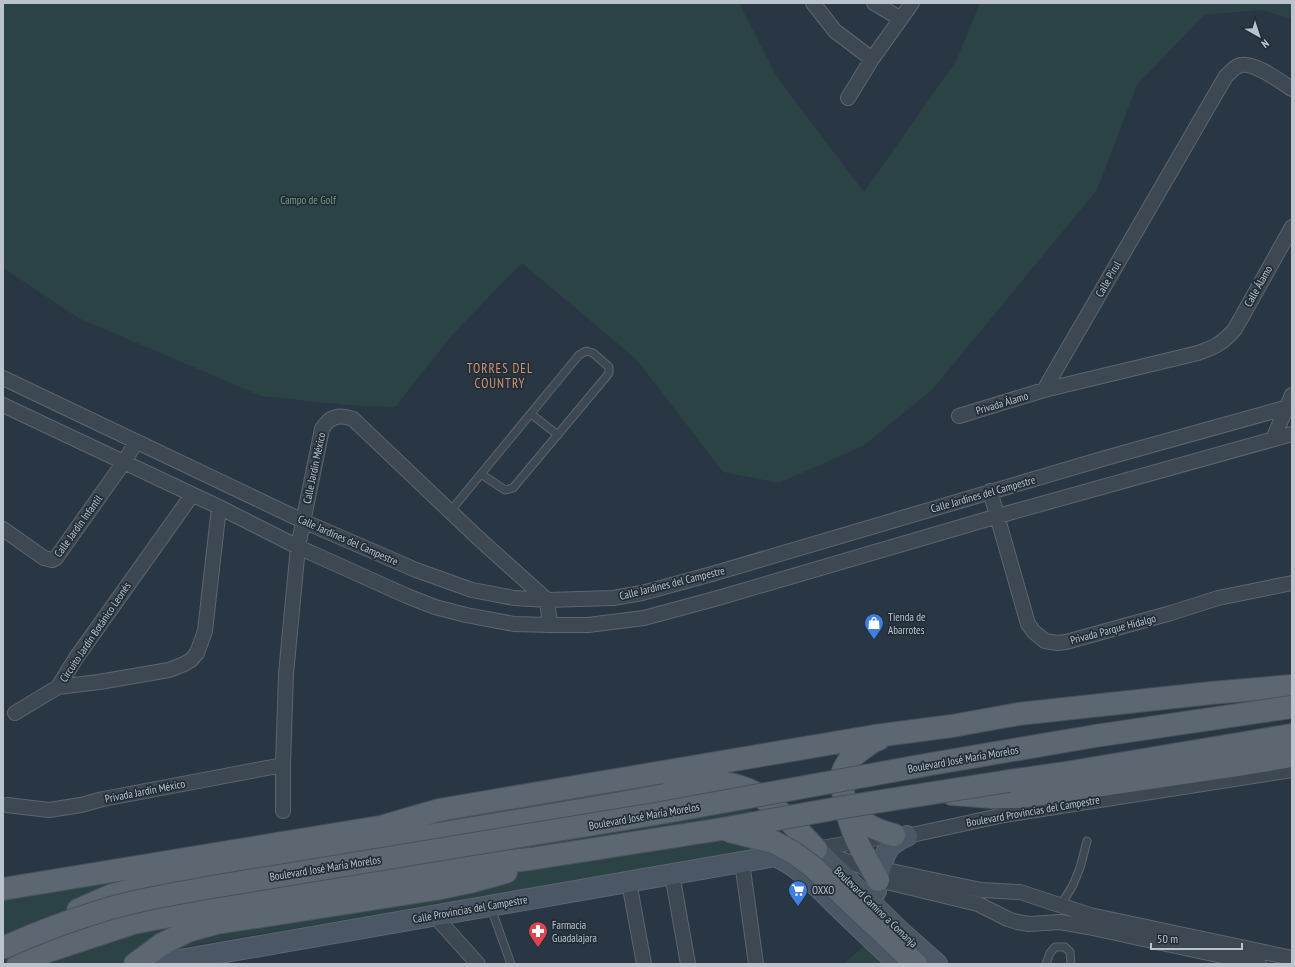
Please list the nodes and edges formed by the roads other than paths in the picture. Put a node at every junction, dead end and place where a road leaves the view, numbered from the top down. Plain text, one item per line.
1 (813, 3) edge
2 (874, 3) edge
3 (912, 3) edge
4 (901, 19) junction
5 (872, 59) junction
6 (1292, 89) edge
7 (848, 98) dead end
8 (1292, 227) edge
9 (3, 378) edge
10 (1044, 390) junction
11 (1290, 403) edge
12 (3, 405) edge
13 (531, 414) junction
14 (959, 416) dead end
15 (1292, 434) edge
16 (558, 436) junction
17 (1273, 439) junction
18 (136, 442) junction
19 (124, 462) junction
20 (481, 474) junction
21 (990, 491) junction
22 (192, 495) junction
23 (219, 507) junction
24 (450, 512) junction
25 (998, 516) junction
26 (303, 521) junction
27 (3, 529) edge
28 (298, 547) junction
29 (1292, 583) edge
30 (547, 600) junction
31 (550, 625) junction
32 (1292, 686) edge
33 (58, 687) junction
34 (1292, 707) edge
35 (15, 713) dead end
36 (895, 734) junction
37 (1292, 735) edge
38 (1292, 756) edge
39 (283, 765) junction
40 (1292, 770) edge
41 (726, 784) junction
42 (930, 794) junction
43 (844, 797) junction
44 (7, 805) dead end
45 (283, 811) dead end
46 (384, 826) junction
47 (722, 829) junction
48 (901, 836) junction
49 (858, 841) junction
50 (1087, 841) dead end
51 (816, 849) junction
52 (775, 856) junction
53 (530, 859) junction
54 (742, 862) junction
55 (873, 870) junction
56 (672, 874) junction
57 (629, 882) junction
58 (3, 890) edge
59 (999, 891) junction
60 (1054, 904) junction
61 (490, 906) junction
62 (993, 911) junction
63 (434, 915) junction
64 (1045, 923) junction
65 (902, 933) junction
66 (34, 934) junction
67 (3, 948) edge
68 (1292, 958) edge
69 (18, 964) edge
70 (134, 964) edge
71 (166, 964) edge
72 (478, 964) edge
73 (511, 964) edge
74 (644, 964) edge
75 (688, 964) edge
76 (756, 964) edge
77 (898, 964) edge
78 (916, 964) edge
79 (937, 964) edge
80 (1046, 964) edge
81 (1071, 964) edge
82 (1258, 964) edge

1 - 5 street
2 - 4 street
3 - 4 street
4 - 5 street
5 - 7 street
6 - 10 street, Calle Pirul
8 - 10 street, Calle Álamo
9 - 18 street, Calle Jardines del Campestre
10 - 14 street, Privada Álamo
11 - 17 street
11 - 21 street, Calle Jardines del Campestre
12 - 19 street
13 - 16 lane
13 - 16 lane
13 - 20 lane
15 - 17 street
16 - 20 lane
17 - 25 street
18 - 19 street, Calle Jardín Infantil
18 - 26 street, Calle Jardines del Campestre
19 - 22 street
19 - 27 street, Calle Jardín Infantil
20 - 24 lane
21 - 25 street, Privada Parque Hidalgo
21 - 30 street, Calle Jardines del Campestre
22 - 23 street
22 - 33 street, Circuito Jardín Botánico Leonés
23 - 28 street
23 - 33 street, Circuito Jardín Botánico Leonés
24 - 26 street, Calle Jardín México
24 - 30 street, Calle Jardín México
25 - 29 street, Privada Parque Hidalgo
25 - 31 street
26 - 28 street, Calle Jardín México
26 - 30 street, Calle Jardines del Campestre
28 - 31 street
28 - 39 street, Calle Jardín México
30 - 31 street
32 - 36 main road
33 - 35 street
34 - 66 main road, Boulevard José María Morelos, bridge
36 - 43 main road
36 - 46 main road
37 - 42 main road, Boulevard José María Morelos, bridge
38 - 42 main road, bridge
39 - 44 street, Privada Jardín México
39 - 45 street, Calle Jardín México
40 - 48 street, Boulevard Provincias del Campestre
41 - 46 main road
41 - 51 main road
41 - 66 main road, bridge
42 - 47 main road, Boulevard José María Morelos, bridge
43 - 48 main road
43 - 49 main road
46 - 58 main road
47 - 53 main road, Boulevard José María Morelos
47 - 78 main road, bridge
48 - 49 street, Boulevard Provincias del Campestre
48 - 55 street
49 - 51 street, Boulevard Provincias del Campestre
49 - 55 main road
50 - 60 lane
51 - 52 street, Boulevard Provincias del Campestre
51 - 55 street
51 - 65 street, Boulevard Camino a Comanja
52 - 54 street, Calle Provincias del Campestre
52 - 77 street
53 - 69 main road, Boulevard José María Morelos
53 - 70 main road
54 - 56 street, Calle Provincias del Campestre
54 - 76 street
55 - 59 street
55 - 62 street
55 - 65 street
56 - 57 street, Calle Provincias del Campestre
56 - 75 street
57 - 61 street, Calle Provincias del Campestre
57 - 74 street
59 - 60 street
59 - 62 street
60 - 64 street
60 - 68 street
61 - 63 street, Calle Provincias del Campestre
61 - 73 lane
62 - 64 street
63 - 71 street, Calle Provincias del Campestre
63 - 72 street
64 - 82 street
65 - 79 street, Boulevard Camino a Comanja
66 - 67 main road, Boulevard José María Morelos, bridge
80 - 81 lane

